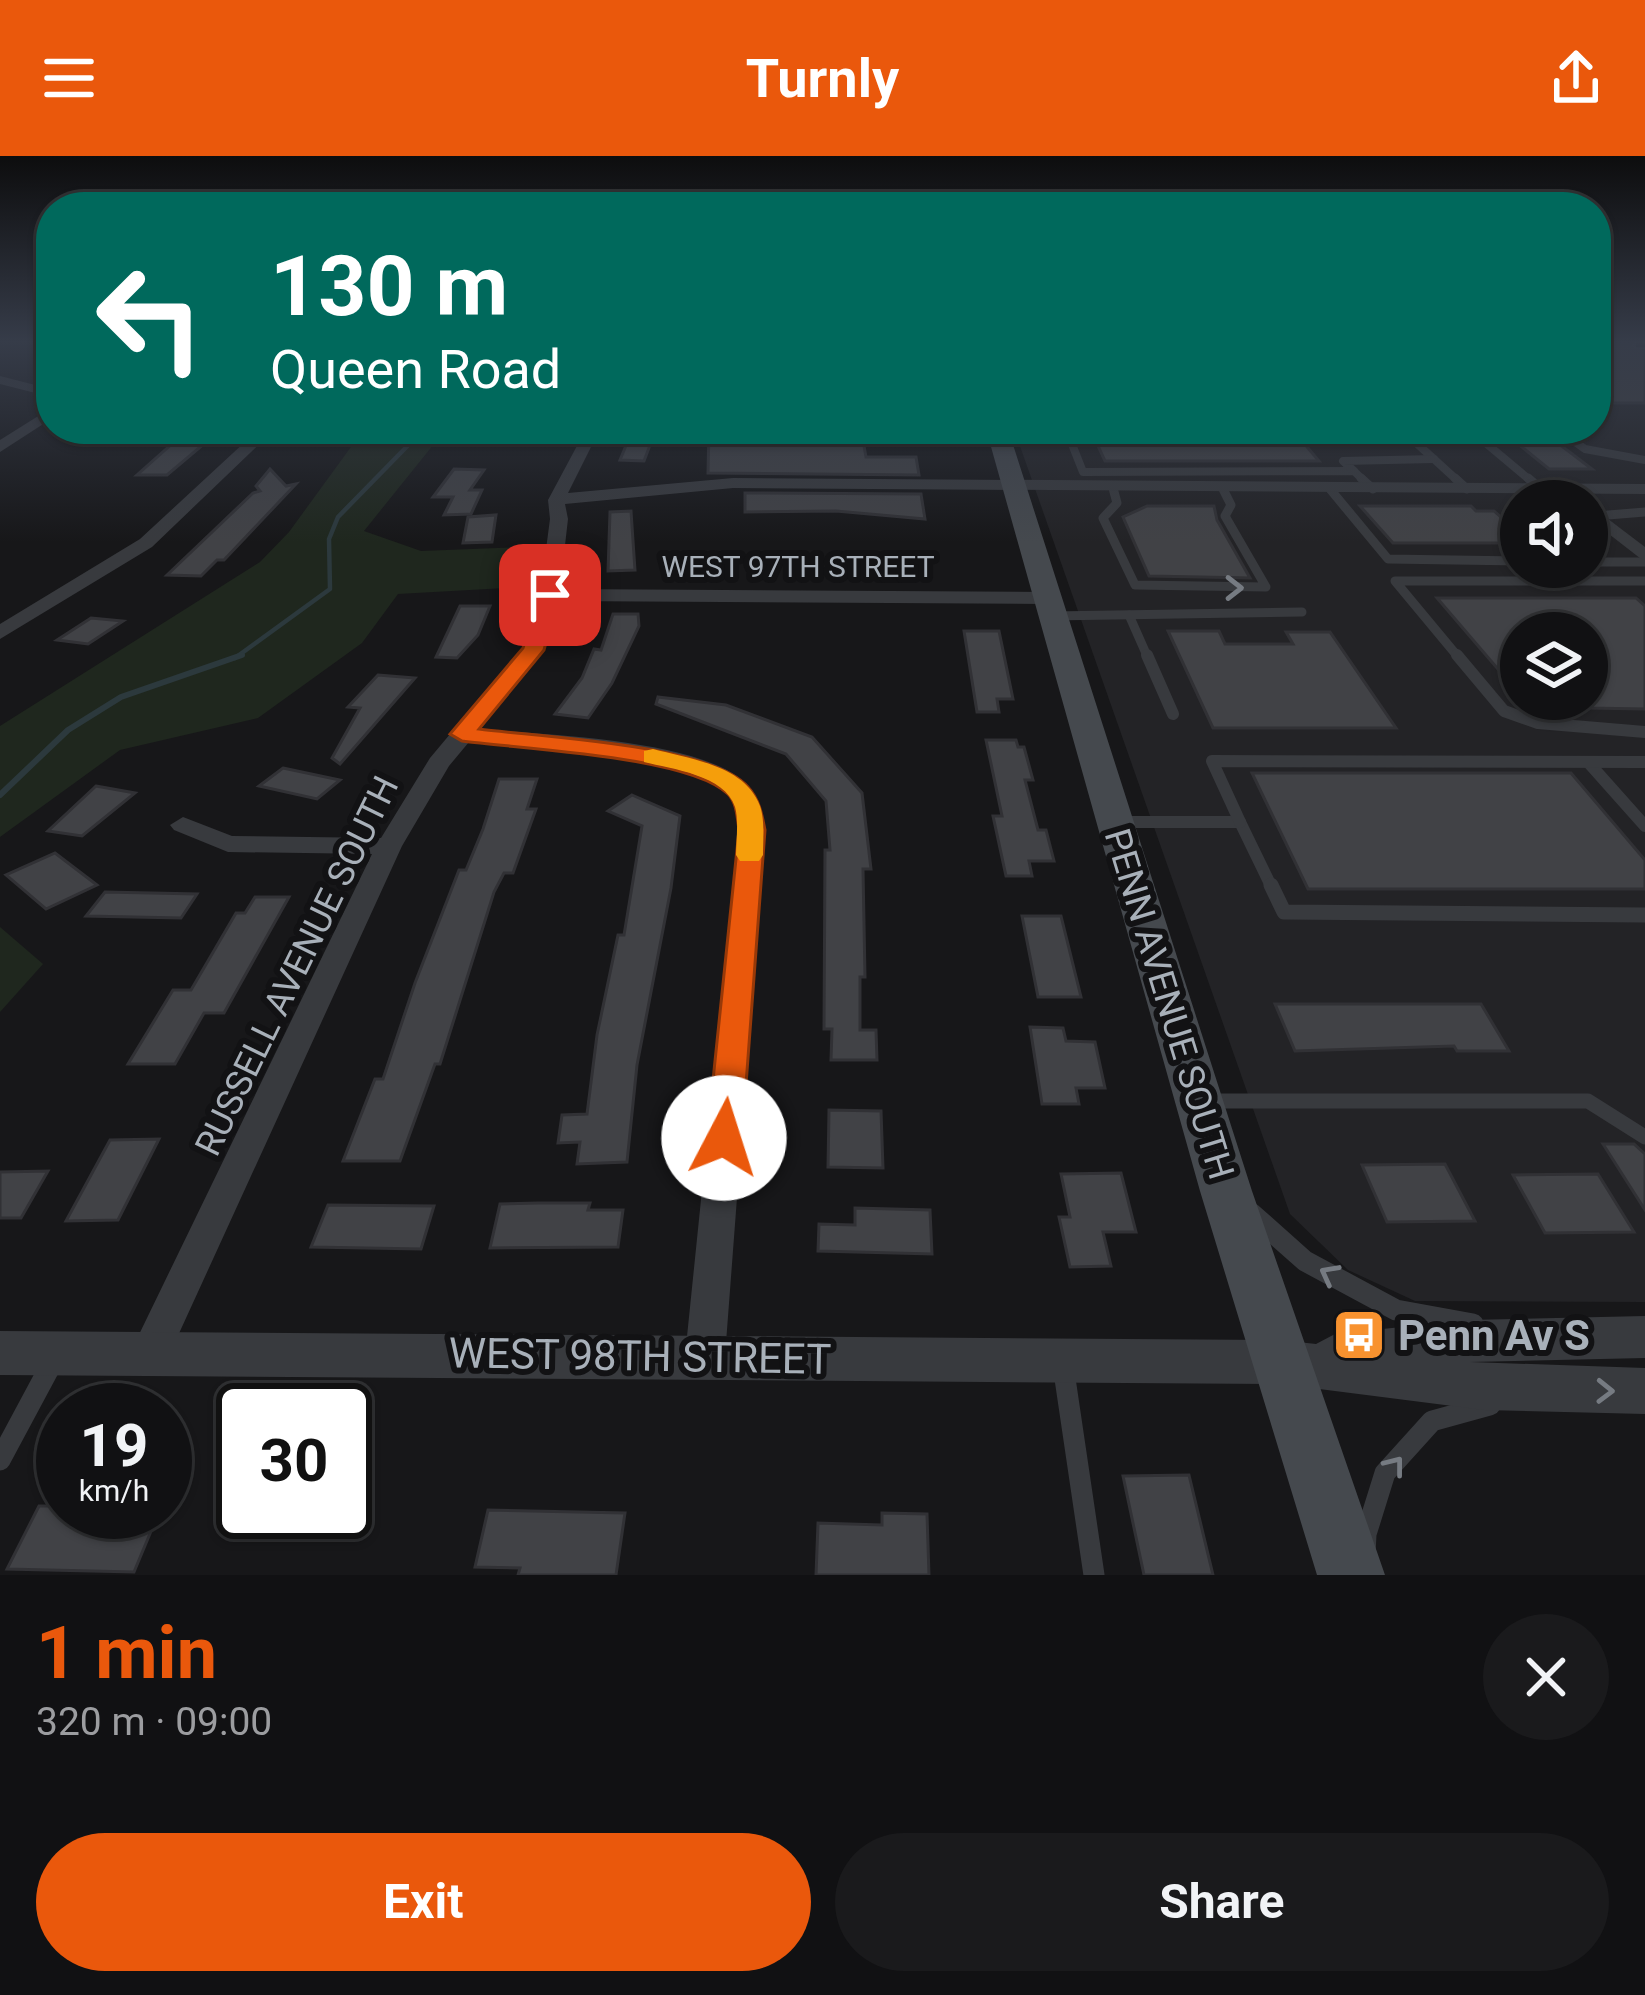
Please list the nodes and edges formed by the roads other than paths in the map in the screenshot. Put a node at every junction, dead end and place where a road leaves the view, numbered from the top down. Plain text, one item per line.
1 (36, 422) edge
2 (252, 444) edge
3 (584, 444) edge
4 (1001, 444) edge
5 (1072, 444) edge
6 (1417, 444) edge
7 (1487, 444) edge
8 (1579, 444) edge
9 (0, 447) edge
10 (1434, 459) junction
11 (1645, 460) edge
12 (1354, 471) junction
13 (1530, 480) edge
14 (1012, 486) junction
15 (1113, 488) junction
16 (1222, 489) junction
17 (1330, 489) junction
18 (1373, 489) junction
19 (1466, 489) junction
20 (1500, 489) edge
21 (1645, 489) edge
22 (1608, 492) edge
23 (556, 500) junction
24 (1608, 512) edge
25 (1645, 512) edge
26 (1608, 526) edge
27 (1645, 559) edge
28 (1500, 561) edge
29 (1608, 561) edge
30 (1645, 581) edge
31 (550, 595) junction
32 (1048, 607) junction
33 (1302, 612) dead end
34 (1129, 615) junction
35 (0, 633) edge
36 (1173, 714) dead end
37 (1645, 732) edge
38 (462, 734) junction
39 (1588, 762) junction
40 (1645, 762) edge
41 (1114, 822) junction
42 (1240, 822) junction
43 (183, 825) dead end
44 (1645, 826) edge
45 (389, 846) junction
46 (1645, 915) edge
47 (1199, 1101) junction
48 (1645, 1137) edge
49 (1226, 1191) junction
50 (1645, 1337) edge
51 (1560, 1340) junction
52 (151, 1351) junction
53 (705, 1356) junction
54 (17, 1357) edge
55 (1063, 1360) junction
56 (1280, 1362) junction
57 (1545, 1390) junction
58 (1645, 1391) edge
59 (0, 1460) edge
60 (1094, 1575) edge
61 (1352, 1575) edge
62 (1364, 1575) edge

1 - 9 street
2 - 35 street
3 - 23 street, RUSSELL AVENUE SOUTH
4 - 14 main road, PENN AVENUE SOUTH
5 - 12 lane
6 - 10 lane
7 - 13 lane
8 - 11 lane
10 - 12 lane
10 - 19 lane
12 - 18 lane
14 - 15 street
14 - 23 street
14 - 32 main road, PENN AVENUE SOUTH
15 - 16 street
15 -> 16 lane
16 - 17 street
17 - 18 street
17 - 28 lane
18 - 19 street
19 - 20 street
21 - 22 street
23 - 31 street, RUSSELL AVENUE SOUTH
24 - 25 lane
26 - 27 street
27 - 29 lane
30 - 37 lane
31 - 32 street, WEST 97TH STREET
31 - 38 street, RUSSELL AVENUE SOUTH
32 - 34 lane
32 - 41 main road, PENN AVENUE SOUTH
33 - 34 lane
34 - 36 lane
38 - 45 street, RUSSELL AVENUE SOUTH
38 - 53 street
39 - 40 lane
39 - 42 lane
39 - 44 lane
41 - 42 lane
41 - 47 main road, PENN AVENUE SOUTH
42 - 46 lane
43 - 45 street
45 - 52 street, RUSSELL AVENUE SOUTH
47 - 48 lane
47 - 49 main road, PENN AVENUE SOUTH
51 -> 49 lane
49 - 56 main road, PENN AVENUE SOUTH
50 - 51 street, WEST 98TH STREET
51 - 56 street, WEST 98TH STREET
52 - 53 street, WEST 98TH STREET
52 - 54 street, WEST 98TH STREET
53 - 55 street, WEST 98TH STREET
54 - 59 lane
55 - 56 street, WEST 98TH STREET
55 - 60 lane
56 - 57 street, WEST 98TH STREET
56 - 61 main road, PENN AVENUE SOUTH
57 -> 58 street, WEST 98TH STREET
62 -> 57 lane

